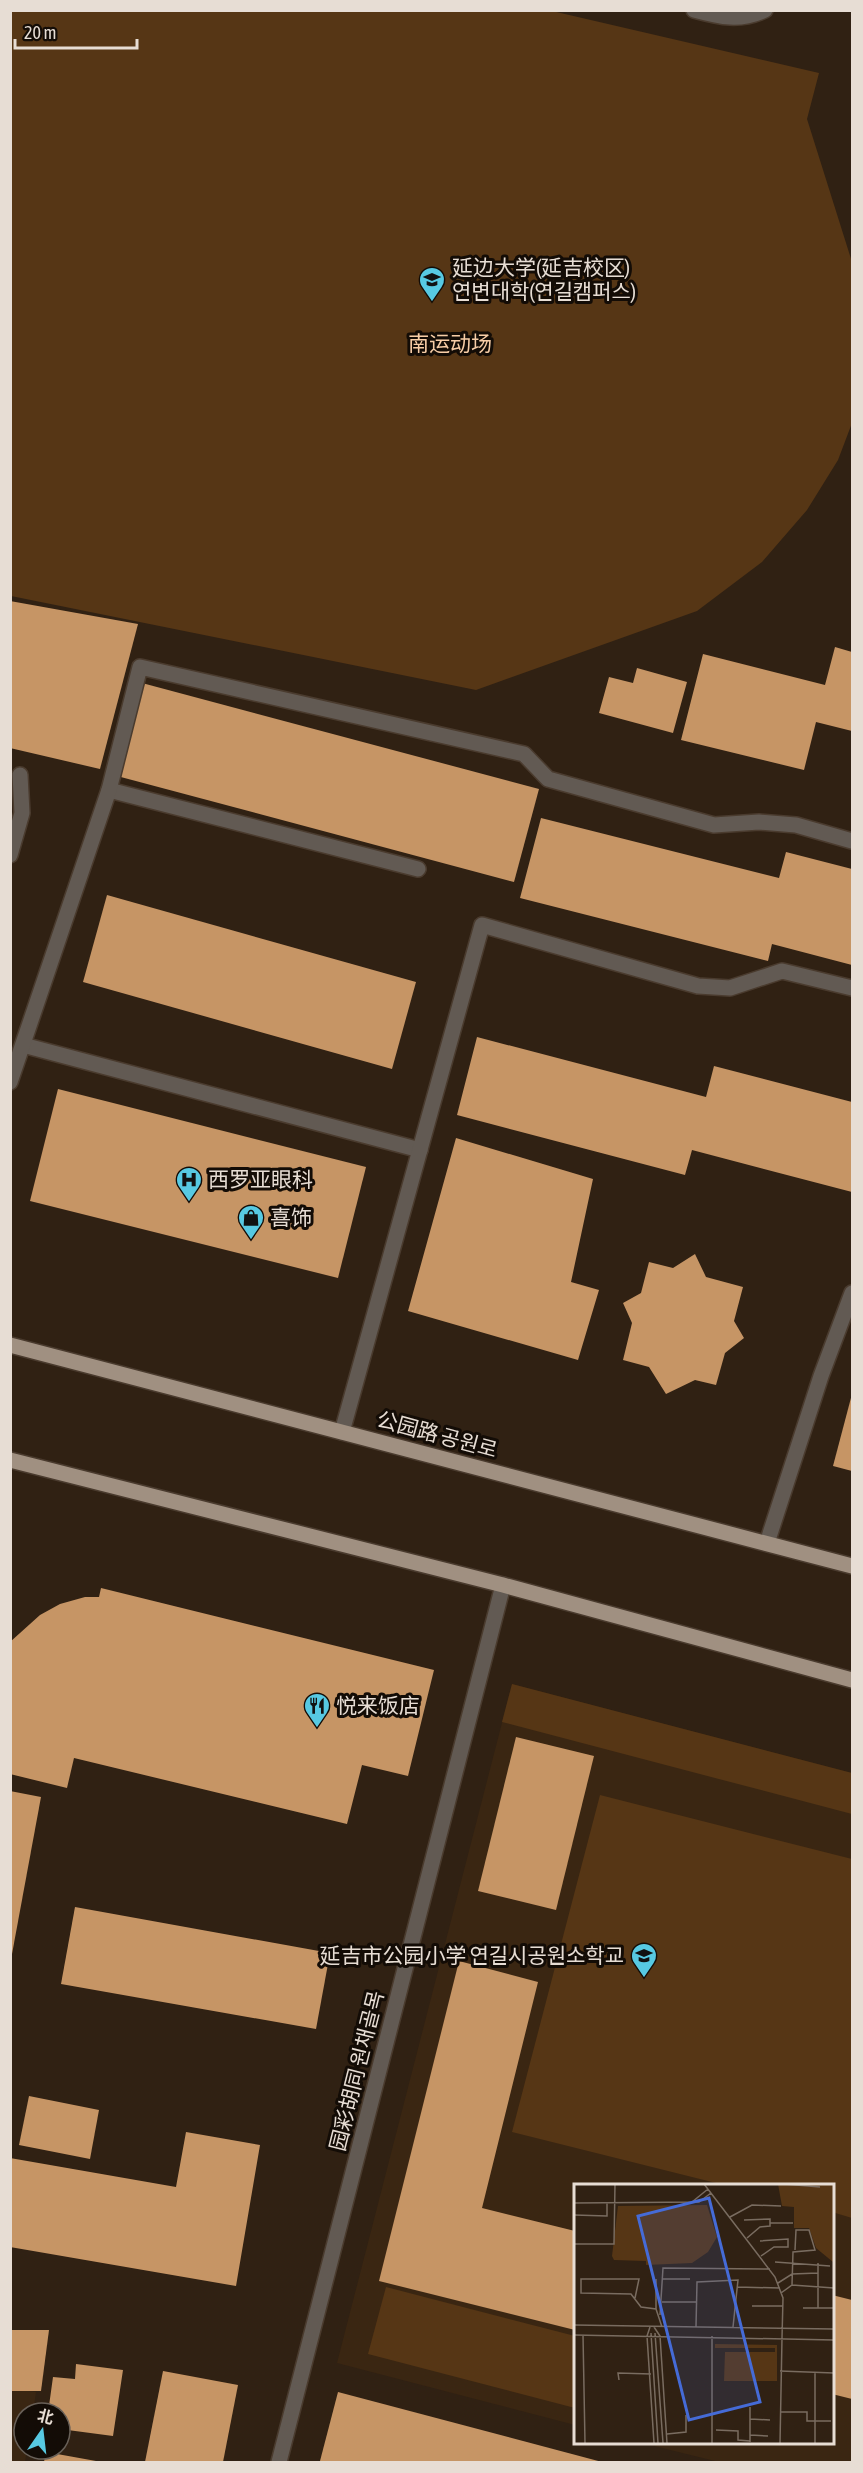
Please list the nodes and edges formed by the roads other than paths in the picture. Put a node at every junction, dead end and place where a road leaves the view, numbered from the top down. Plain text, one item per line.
1 (694, 10) edge
2 (765, 10) edge
3 (20, 775) dead end
4 (109, 790) junction
5 (852, 841) edge
6 (10, 855) edge
7 (418, 869) dead end
8 (852, 988) edge
9 (23, 1046) junction
10 (10, 1082) edge
11 (420, 1149) junction
12 (852, 1293) edge
13 (10, 1345) edge
14 (342, 1432) junction
15 (10, 1460) edge
16 (767, 1543) junction
17 (852, 1566) edge
18 (503, 1585) junction
19 (852, 1680) edge
20 (279, 2463) edge

1 - 2 street
3 - 6 street
4 - 5 street
4 - 7 street
4 - 9 street
8 - 11 street
9 - 10 street
9 - 11 street
11 - 14 street
12 - 16 street
13 - 14 main road, 公园路 공원로
14 - 16 main road, 公园路 공원로
15 - 18 main road
16 - 17 main road, 公园路 공원로
18 - 19 main road
18 - 20 street, 园彩胡同 원채골목

